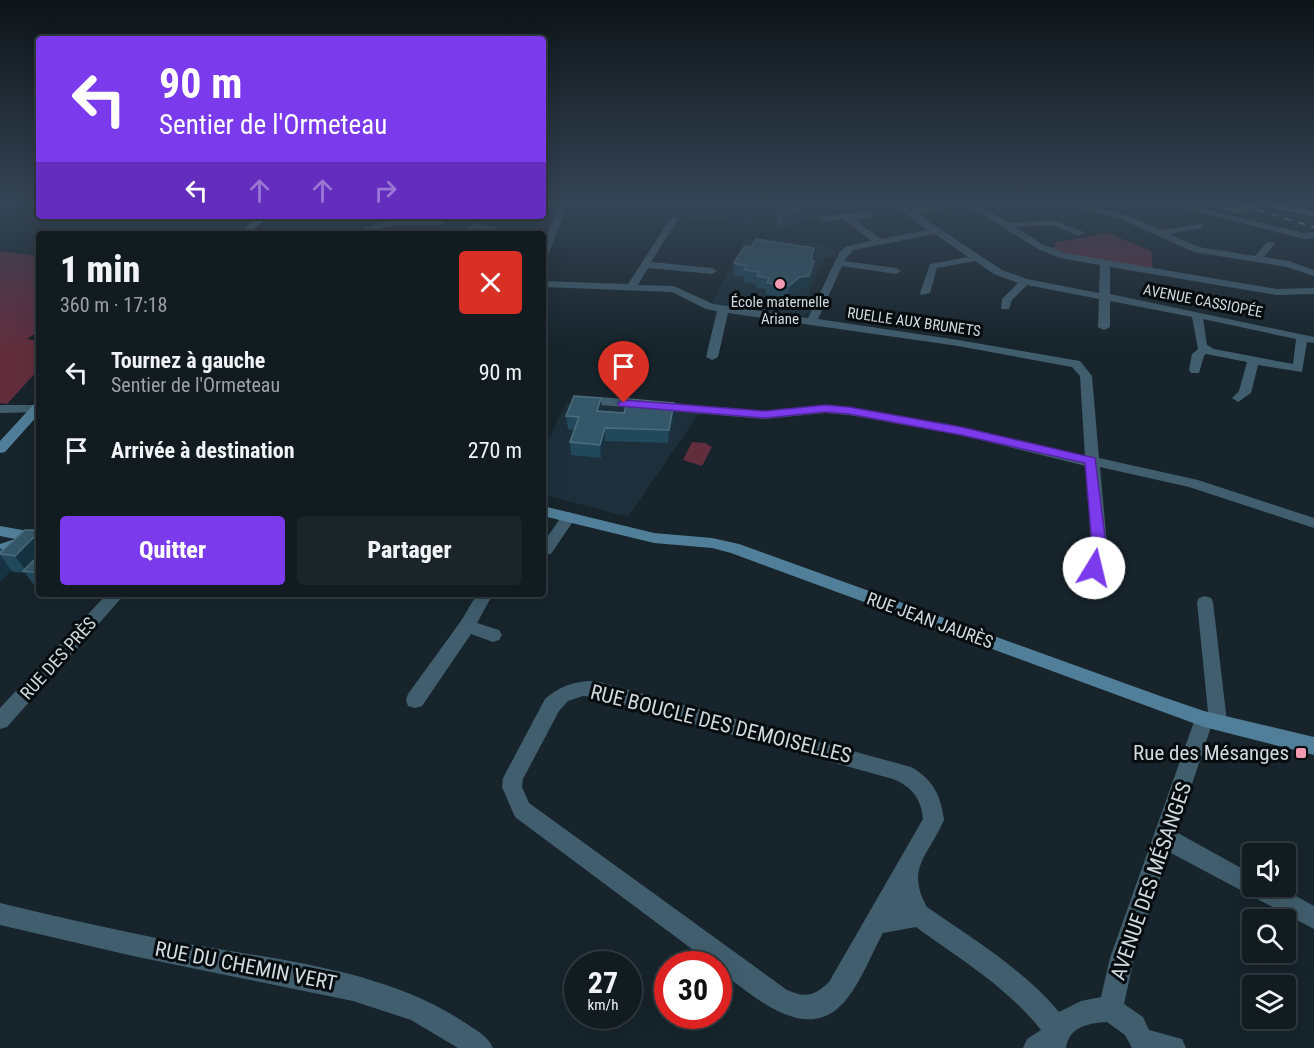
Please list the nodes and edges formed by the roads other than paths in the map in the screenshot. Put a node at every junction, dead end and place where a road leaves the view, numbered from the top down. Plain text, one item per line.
1 (655, 251) edge
2 (848, 251) edge
3 (965, 251) edge
4 (1049, 251) edge
5 (1202, 251) edge
6 (1264, 251) edge
7 (976, 258) junction
8 (1257, 260) junction
9 (838, 262) junction
10 (1105, 264) junction
11 (647, 265) junction
12 (712, 271) dead end
13 (896, 271) dead end
14 (1314, 273) edge
15 (1025, 282) junction
16 (546, 284) edge
17 (631, 287) junction
18 (1314, 291) edge
19 (925, 293) dead end
20 (1104, 298) junction
21 (1005, 307) dead end
22 (723, 309) junction
23 (1197, 314) junction
24 (811, 322) junction
25 (1104, 327) dead end
26 (1308, 339) edge
27 (1205, 350) junction
28 (711, 357) dead end
29 (1253, 360) junction
30 (1195, 370) dead end
31 (1238, 399) dead end
32 (600, 401) edge
33 (36, 408) edge
34 (0, 409) edge
35 (36, 410) edge
36 (0, 449) edge
37 (1091, 460) junction
38 (546, 512) edge
39 (569, 517) junction
40 (1314, 523) edge
41 (0, 531) edge
42 (36, 541) edge
43 (21, 545) junction
44 (0, 549) edge
45 (546, 550) edge
46 (1094, 568) dead end
47 (114, 597) edge
48 (483, 597) edge
49 (1205, 602) dead end
50 (466, 626) junction
51 (493, 635) dead end
52 (416, 700) dead end
53 (1211, 721) junction
54 (0, 722) edge
55 (1314, 746) edge
56 (1165, 838) junction
57 (906, 874) junction
58 (1242, 880) edge
59 (1274, 897) edge
60 (0, 914) edge
61 (919, 915) junction
62 (1314, 918) edge
63 (878, 922) junction
64 (1110, 1009) junction
65 (1050, 1041) edge
66 (1145, 1044) edge
67 (480, 1048) edge
68 (1173, 1048) edge

1 - 11 street
2 - 9 street
3 - 7 street, AVENUE CASSIOPÉE
4 - 10 street
5 - 8 street
6 - 8 street
7 - 15 street, AVENUE CASSIOPÉE
7 - 19 street
8 - 14 street
9 - 13 street
9 - 24 street
10 - 18 street
10 - 20 street
11 - 12 street
11 - 17 street
15 - 20 street, AVENUE CASSIOPÉE
15 - 21 street
16 - 17 street, RUELLE AUX BRUNETS
17 - 22 street, RUELLE AUX BRUNETS
20 - 23 street, AVENUE CASSIOPÉE
20 - 25 street
22 - 24 street, RUELLE AUX BRUNETS
22 - 28 street
23 - 26 street, AVENUE CASSIOPÉE
23 - 27 street
24 - 37 street, RUELLE AUX BRUNETS
26 - 29 street
27 - 29 street
27 - 30 street
29 - 31 street
32 - 37 street
33 - 34 street
35 - 36 street
37 - 40 street
37 - 46 street, RUELLE AUX BRUNETS
38 - 39 street, RUE JEAN JAURÈS
39 - 45 street
39 - 53 street, RUE JEAN JAURÈS
41 - 43 street
42 - 43 street
43 - 44 street
47 - 54 street, RUE DES PRÈS
48 - 50 street
49 - 53 street
50 - 51 street
50 - 52 street
53 - 55 street, RUE JEAN JAURÈS
53 - 56 street, AVENUE DES MÉSANGES
56 - 58 street
56 - 64 street, AVENUE DES MÉSANGES
57 - 61 street
57 - 63 street, RUE BOUCLE DES DEMOISELLES
57 - 63 street, RUE BOUCLE DES DEMOISELLES
59 - 62 street
60 - 67 street, RUE DU CHEMIN VERT
61 - 63 street
61 - 65 street
64 - 65 street
64 - 66 street
66 - 68 street

